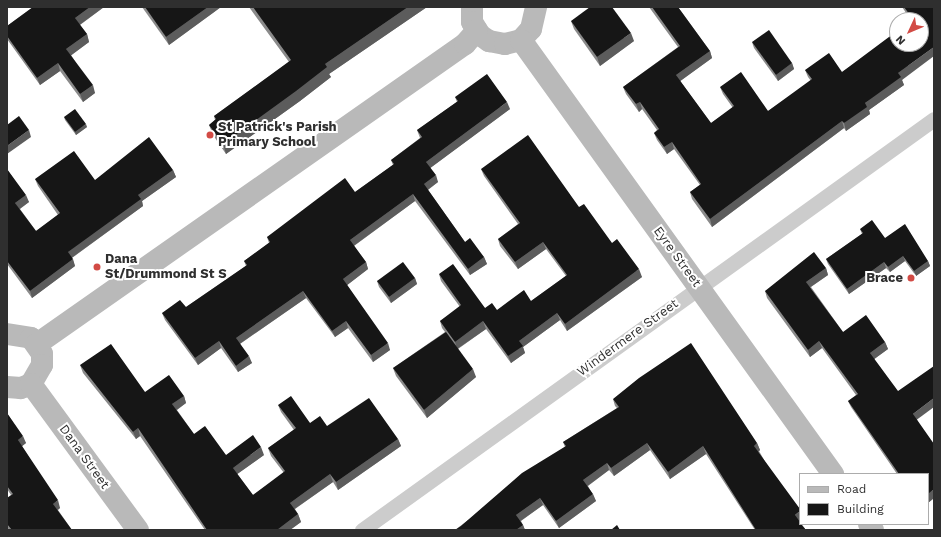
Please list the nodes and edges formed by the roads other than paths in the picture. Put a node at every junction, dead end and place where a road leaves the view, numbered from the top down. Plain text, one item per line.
1 (472, 7) edge
2 (536, 7) edge
3 (477, 30) junction
4 (521, 40) junction
5 (934, 119) edge
6 (699, 288) junction
7 (7, 334) edge
8 (37, 344) junction
9 (31, 384) junction
10 (7, 387) edge
11 (832, 473) edge
12 (138, 530) edge
13 (362, 530) edge

1 - 3 main road
2 - 4 main road
3 - 4 main road
3 - 8 main road
4 - 6 main road, Eyre Street
5 - 6 street, Windermere Street
6 - 11 main road, Eyre Street
6 - 13 street, Windermere Street
7 - 8 main road
8 - 9 main road
9 - 10 main road
9 - 12 main road, Dana Street

